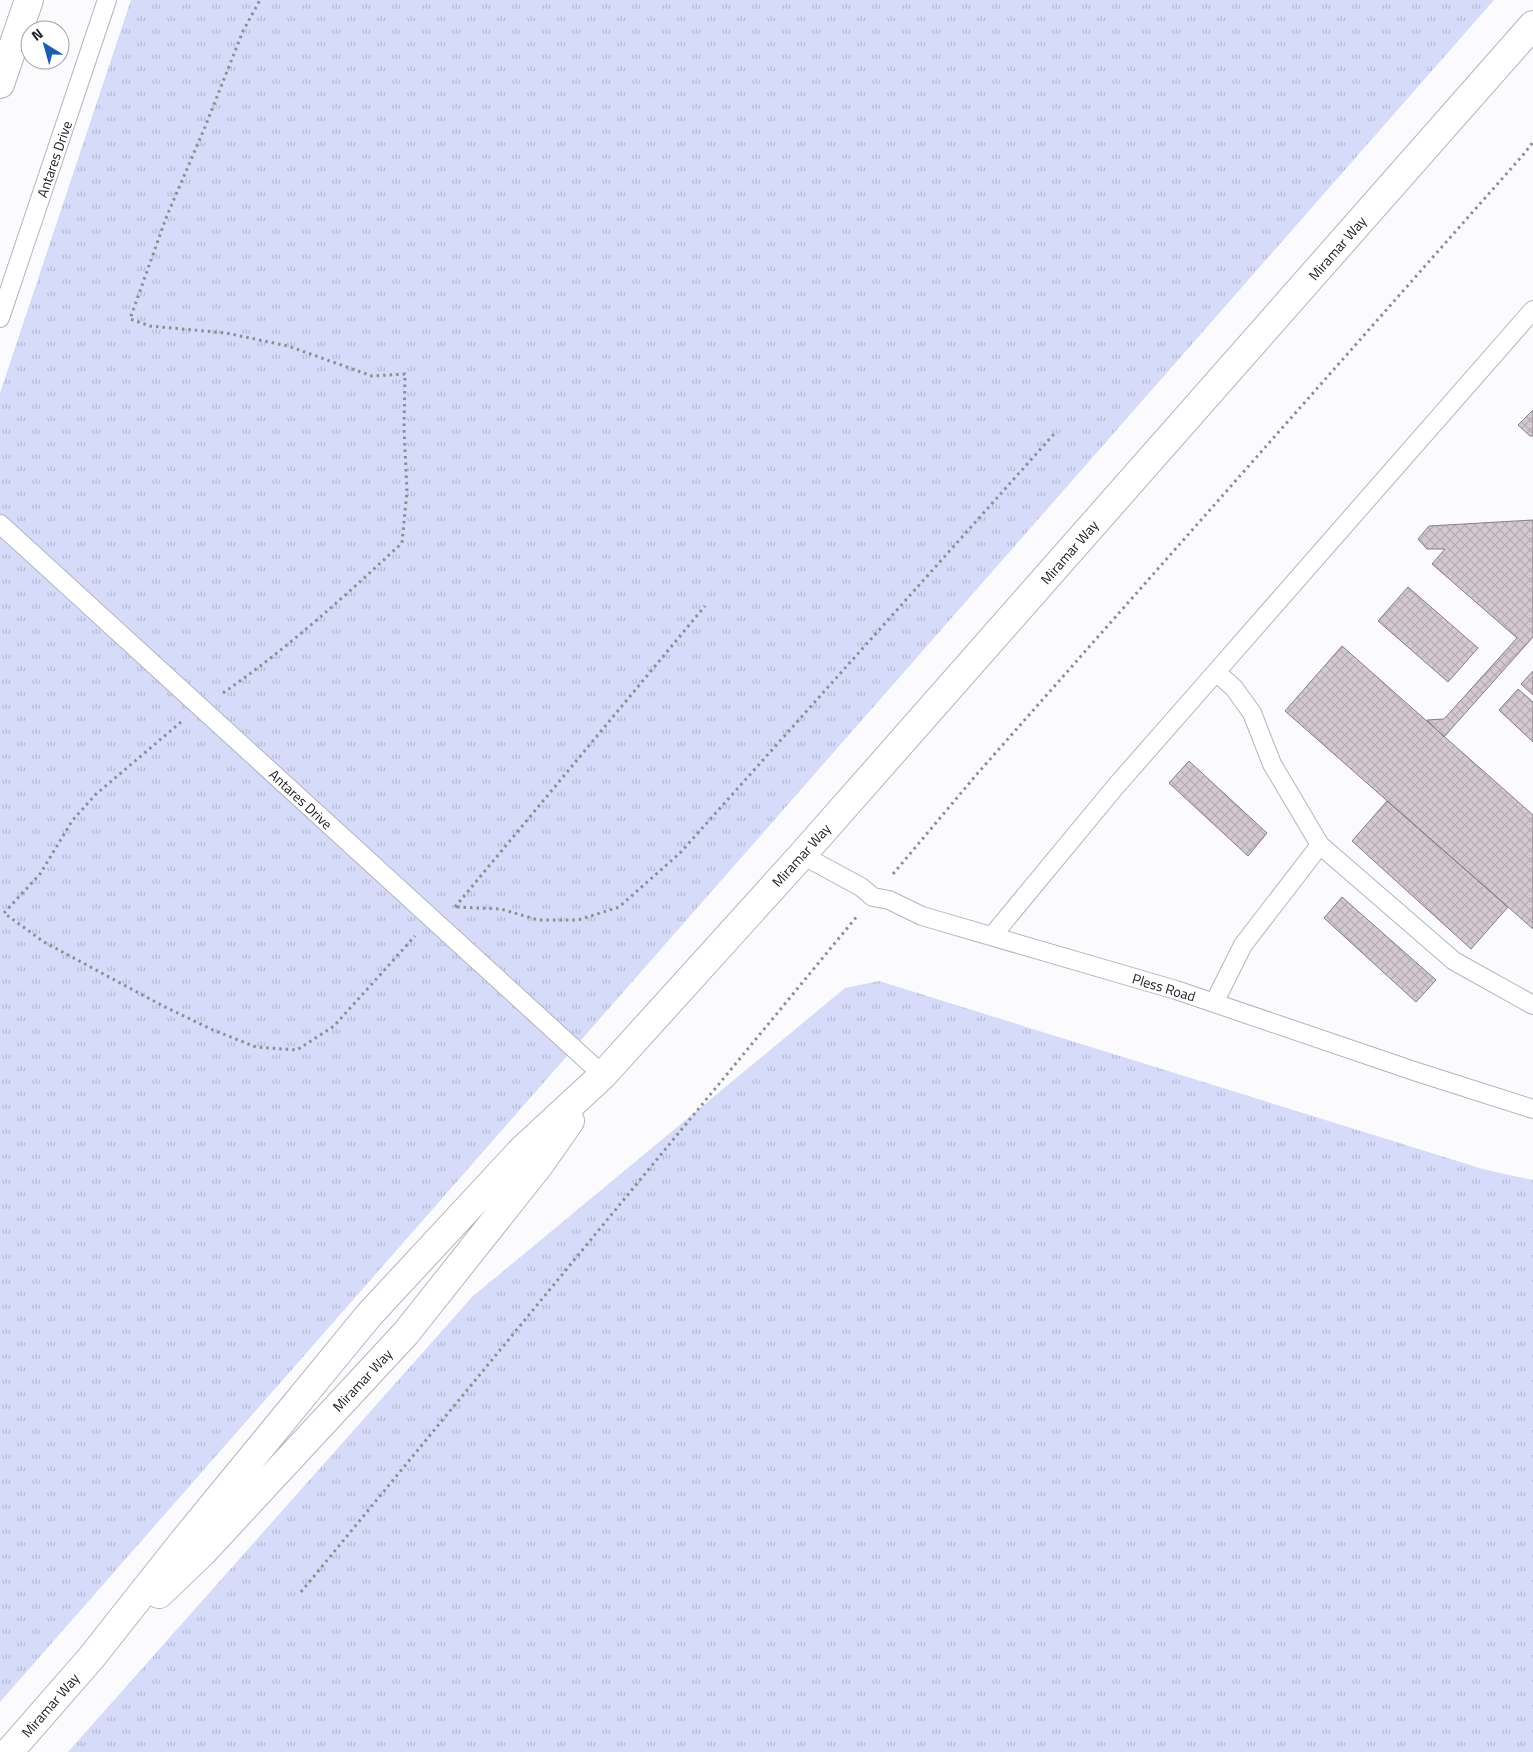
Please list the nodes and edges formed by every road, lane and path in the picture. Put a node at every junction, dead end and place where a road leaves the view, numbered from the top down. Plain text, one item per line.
1 (30, 0) edge
2 (107, 0) edge
3 (260, 0) edge
4 (1533, 25) edge
5 (0, 84) edge
6 (1533, 142) edge
7 (1533, 310) edge
8 (0, 318) edge
9 (1054, 434) dead end
10 (0, 524) edge
11 (705, 606) dead end
12 (1216, 672) junction
13 (202, 708) junction
14 (1320, 845) junction
15 (802, 855) junction
16 (873, 897) junction
17 (454, 907) junction
18 (434, 921) junction
19 (992, 936) junction
20 (1214, 1003) junction
21 (1533, 1005) edge
22 (602, 1075) junction
23 (1533, 1109) edge
24 (301, 1592) dead end
25 (91, 1658) junction
26 (9, 1752) edge

1 - 5 street
2 - 8 lane, Antares Drive
3 - 13 path
4 - 15 street, Miramar Way
6 - 16 path
7 - 12 lane
9 - 17 path
10 - 13 lane, Antares Drive
11 - 17 path
12 - 14 lane
12 - 19 lane
13 - 18 lane, Antares Drive
13 - 18 path
14 - 20 lane
14 - 21 lane
15 - 16 lane, Pless Road
15 - 22 street, Miramar Way
16 - 19 lane, Pless Road
16 - 24 path
17 - 18 path
18 - 22 lane, Antares Drive
19 - 20 lane, Pless Road
20 - 23 lane, Pless Road
22 - 25 street, Miramar Way
22 - 25 street, Miramar Way
25 - 26 street, Miramar Way

